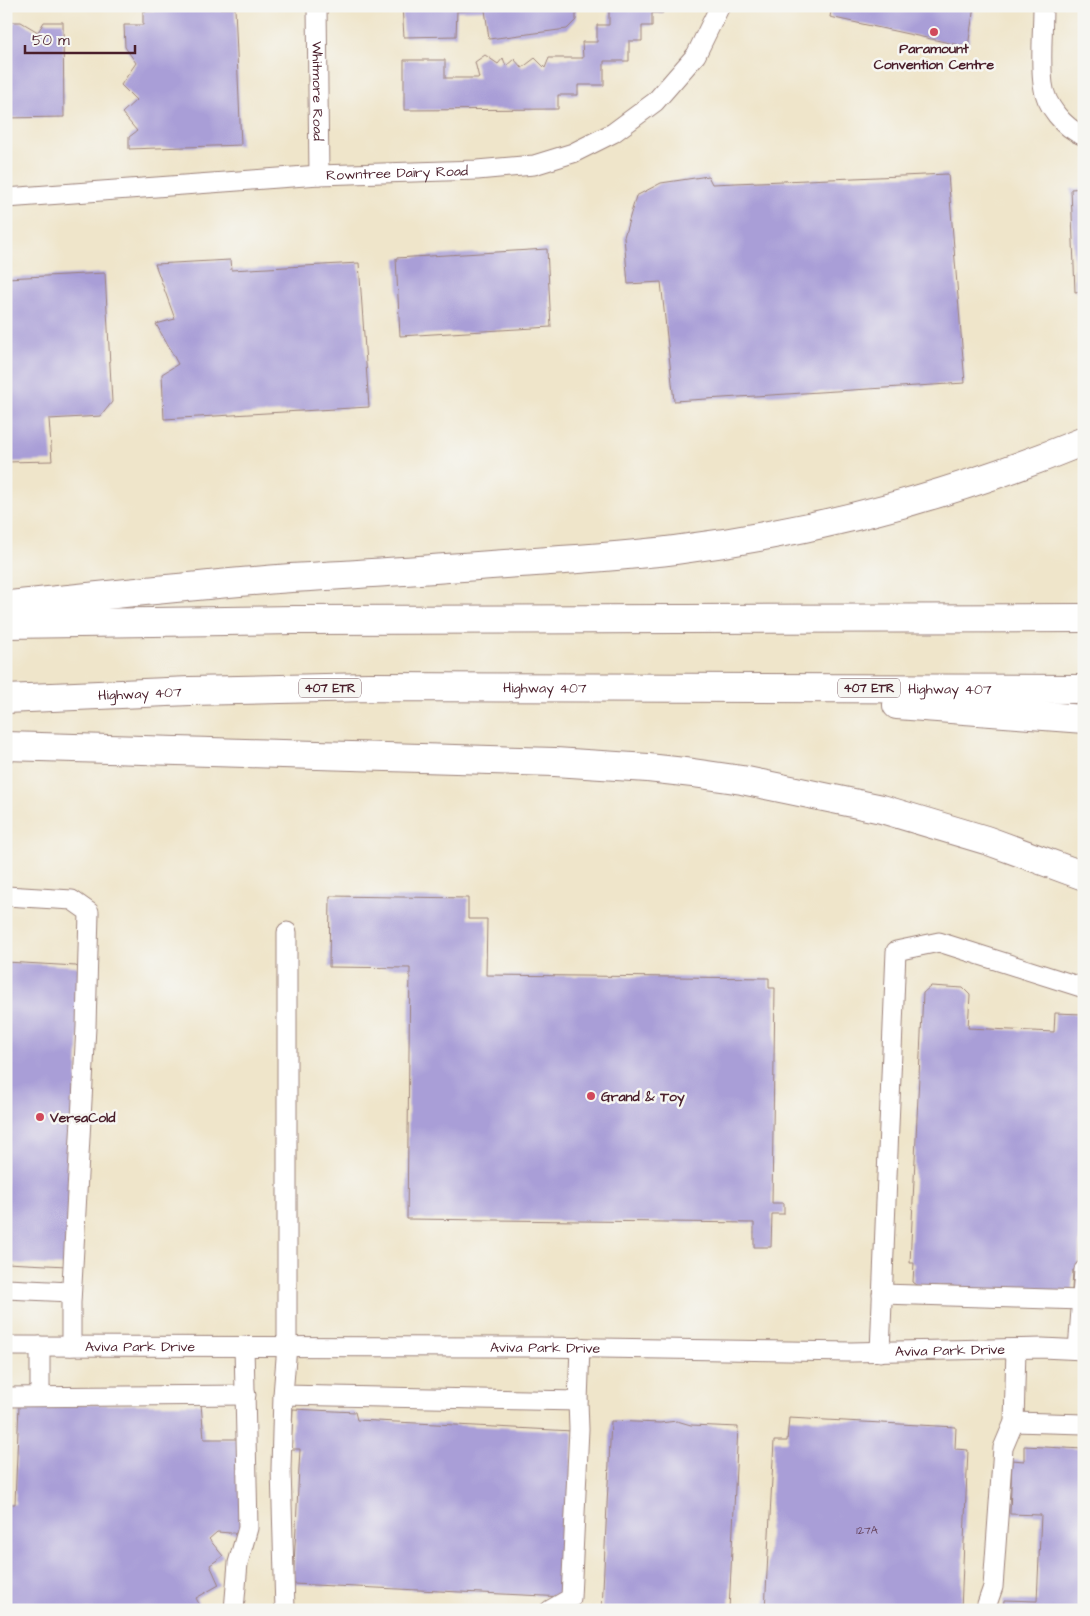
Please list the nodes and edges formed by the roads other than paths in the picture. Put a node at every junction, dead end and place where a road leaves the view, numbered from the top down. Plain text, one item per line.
1 (318, 6) edge
2 (720, 6) edge
3 (1043, 6) edge
4 (1084, 136) edge
5 (319, 175) junction
6 (6, 198) edge
7 (1084, 441) edge
8 (1084, 601) edge
9 (6, 605) edge
10 (801, 618) junction
11 (1084, 618) edge
12 (6, 624) edge
13 (654, 687) junction
14 (1084, 689) edge
15 (6, 699) edge
16 (1084, 719) edge
17 (6, 746) edge
18 (1084, 876) edge
19 (6, 896) edge
20 (287, 932) dead end
21 (1084, 988) edge
22 (1084, 1270) edge
23 (6, 1289) edge
24 (72, 1292) junction
25 (882, 1294) junction
26 (1082, 1300) junction
27 (6, 1346) edge
28 (40, 1346) junction
29 (71, 1346) junction
30 (244, 1346) junction
31 (288, 1346) junction
32 (580, 1348) junction
33 (1016, 1349) junction
34 (1081, 1350) edge
35 (880, 1352) junction
36 (40, 1395) junction
37 (283, 1395) junction
38 (246, 1396) junction
39 (6, 1397) edge
40 (578, 1401) junction
41 (1014, 1422) junction
42 (1084, 1424) edge
43 (234, 1610) edge
44 (285, 1610) edge
45 (550, 1610) edge
46 (985, 1610) edge

1 - 5 street, Whitmore Road
2 - 5 street, Rowntree Dairy Road
3 - 4 street
5 - 6 street, Rowntree Dairy Road
7 - 9 highway
8 - 10 highway
10 - 11 highway
10 - 12 highway
13 - 14 highway, Highway 407 / 407 ETR
13 - 15 highway, Highway 407 / 407 ETR
13 - 16 highway
17 - 18 highway
19 - 24 street
20 - 31 street
21 - 25 street
22 - 26 street
23 - 24 street
24 - 29 street
25 - 26 street
25 - 35 street
26 - 34 street
27 - 28 street, Aviva Park Drive
28 - 29 street, Aviva Park Drive
28 - 36 street
29 - 30 street, Aviva Park Drive
30 - 31 street, Aviva Park Drive
30 - 38 street
31 - 32 street, Aviva Park Drive
31 - 37 street
32 - 35 street, Aviva Park Drive
32 - 40 street
33 - 34 street, Aviva Park Drive
33 - 35 street, Aviva Park Drive
33 - 41 street
36 - 38 street
36 - 39 street
37 - 40 street
37 - 44 street
38 - 43 street
40 - 45 street
41 - 42 street
41 - 46 street

